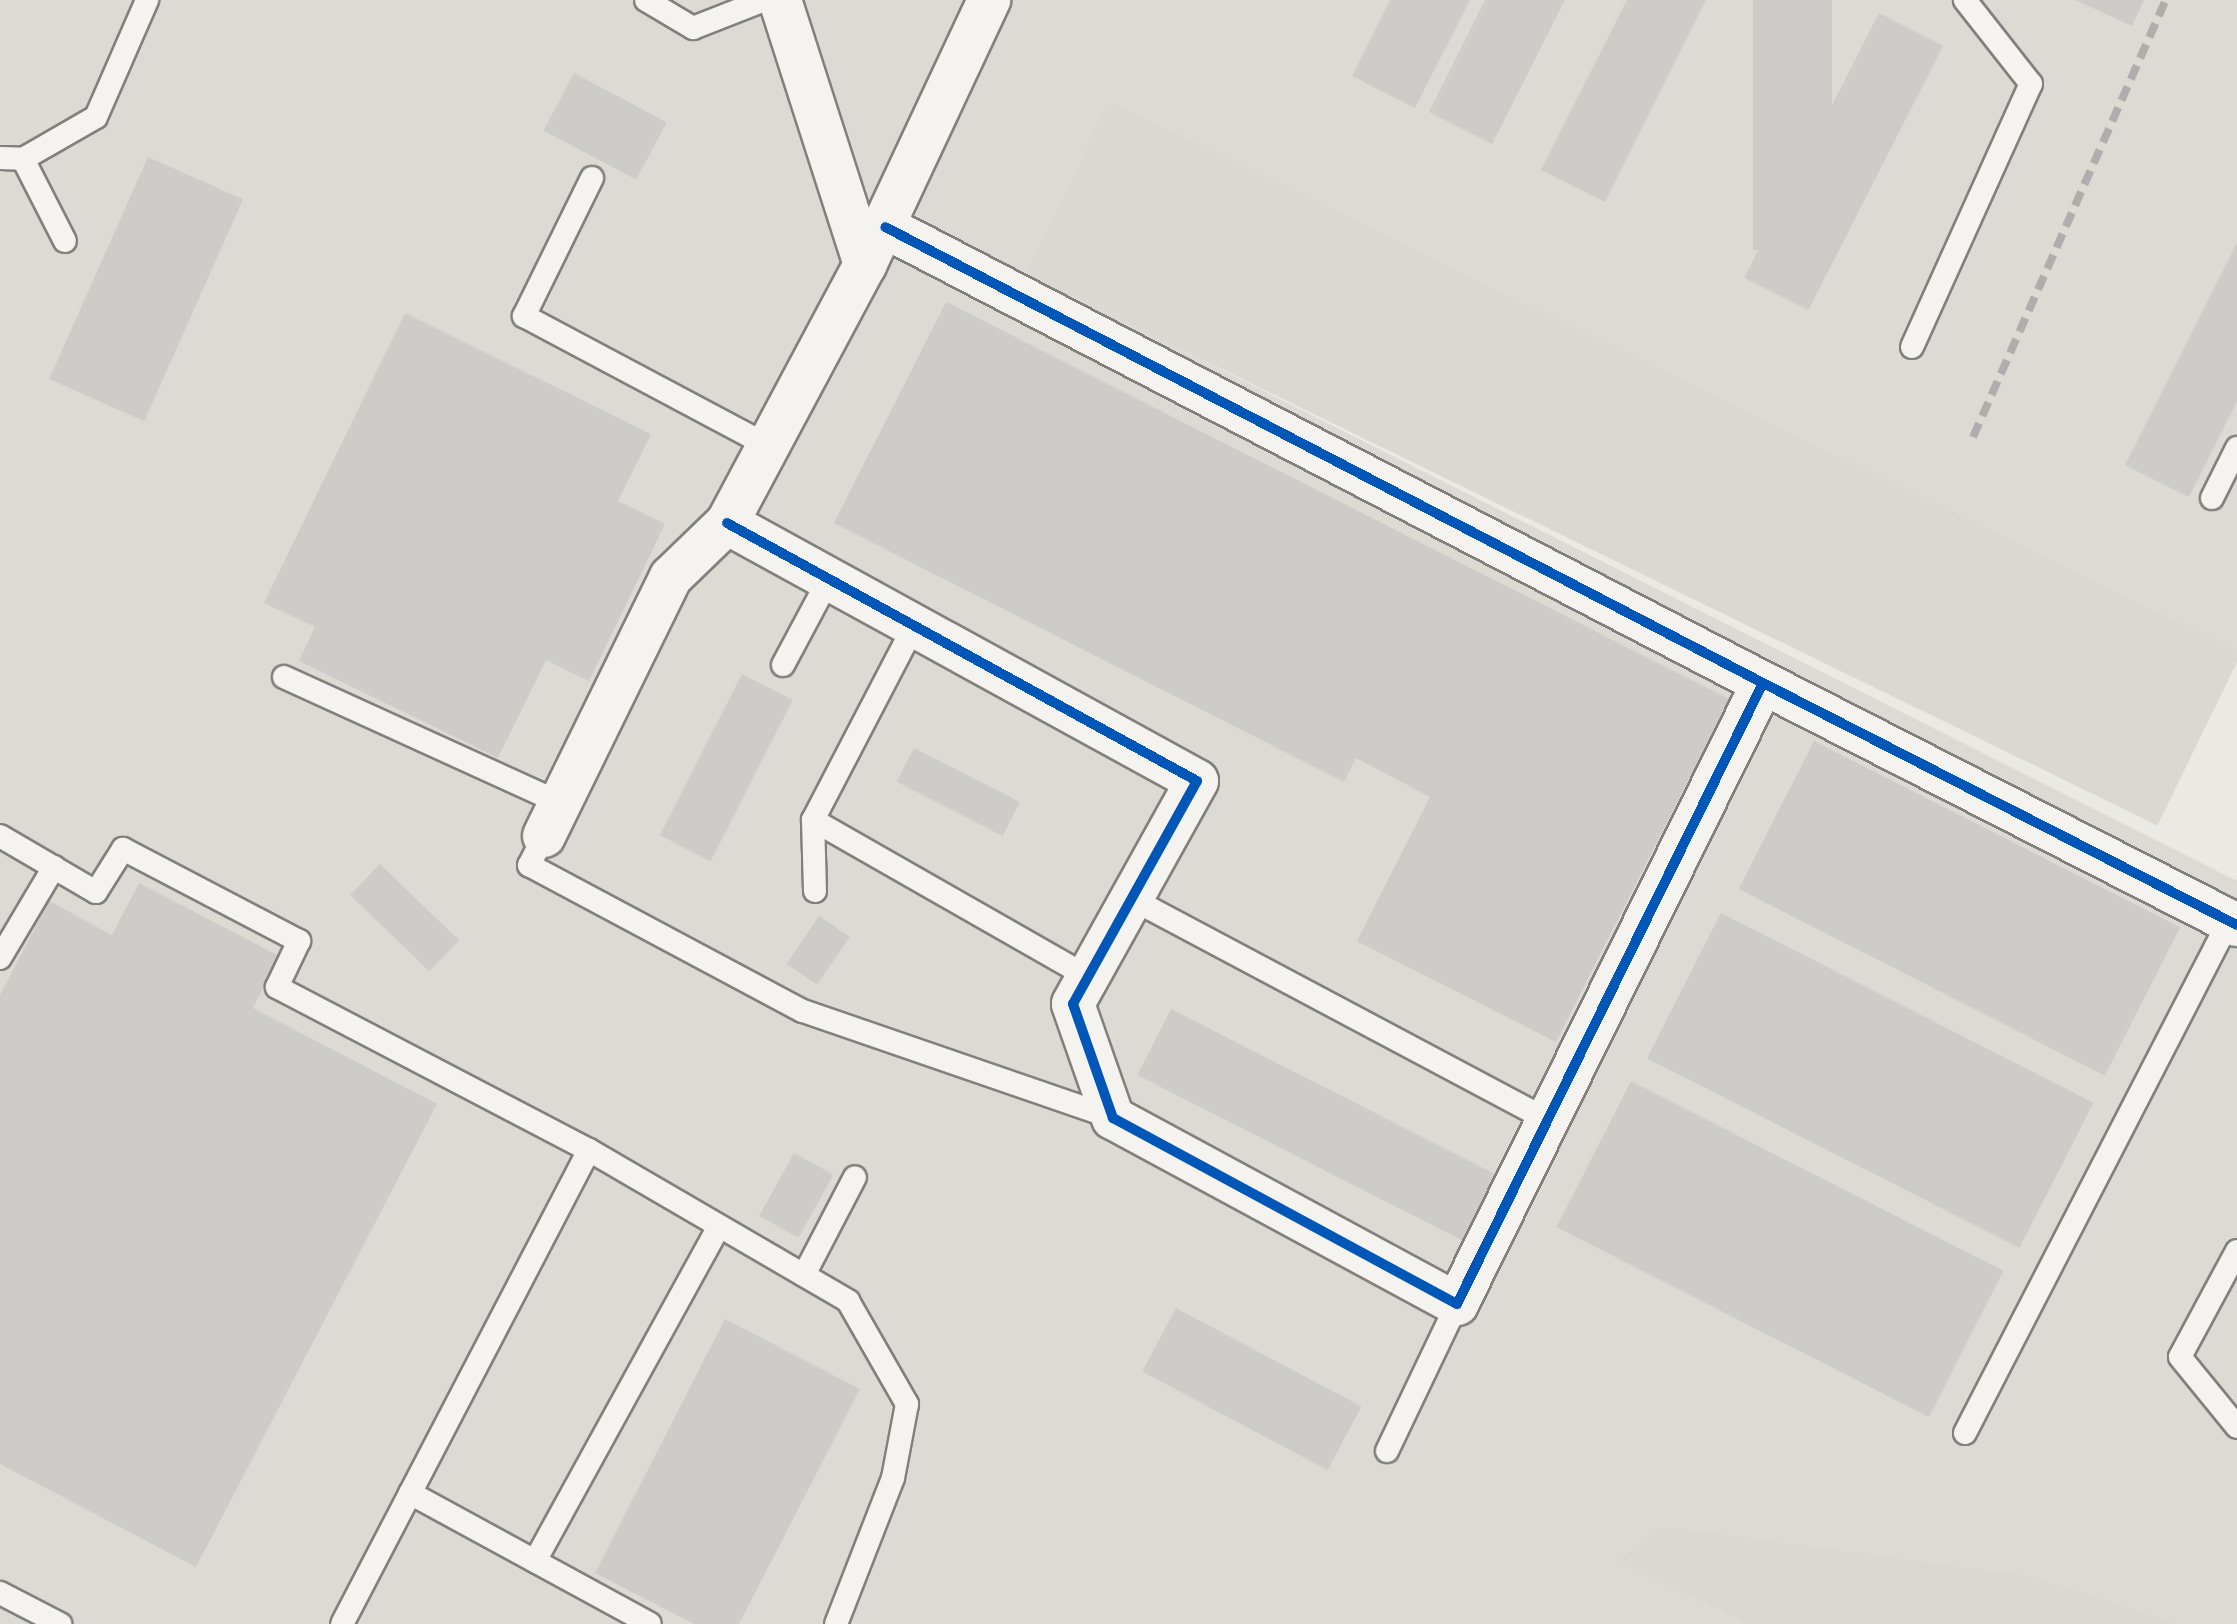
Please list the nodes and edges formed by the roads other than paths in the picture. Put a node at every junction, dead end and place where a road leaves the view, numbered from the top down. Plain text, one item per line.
1 (147, 0) edge
2 (646, 0) edge
3 (764, 0) edge
4 (780, 0) edge
5 (989, 0) edge
6 (1964, 0) edge
7 (11, 159) edge
8 (592, 178) dead end
9 (884, 227) junction
10 (65, 241) dead end
11 (865, 264) junction
12 (1912, 347) dead end
13 (768, 446) junction
14 (2237, 448) edge
15 (2212, 498) dead end
16 (727, 523) junction
17 (830, 579) junction
18 (914, 626) junction
19 (784, 665) dead end
20 (284, 677) dead end
21 (1763, 682) junction
22 (552, 820) junction
23 (813, 820) junction
24 (0, 836) edge
25 (54, 867) junction
26 (815, 892) dead end
27 (1132, 899) junction
28 (2233, 923) edge
29 (0, 958) edge
30 (1088, 977) junction
31 (1112, 1118) junction
32 (1548, 1120) junction
33 (589, 1150) junction
34 (855, 1177) dead end
35 (719, 1226) junction
36 (2237, 1252) edge
37 (804, 1275) junction
38 (1457, 1304) junction
39 (2237, 1427) edge
40 (1965, 1433) dead end
41 (1387, 1451) dead end
42 (410, 1493) junction
43 (534, 1561) junction
44 (0, 1594) edge
45 (60, 1624) edge
46 (342, 1624) edge
47 (650, 1624) edge
48 (836, 1624) edge

1 - 7 lane
2 - 3 lane
4 - 11 street
5 - 9 street
6 - 12 lane
7 - 10 lane
8 - 13 lane
9 - 11 street
9 - 21 street
11 - 13 street
13 - 16 street
14 - 15 lane
16 - 17 street
16 - 22 street
17 - 18 street
17 - 19 lane
18 - 23 lane
18 - 27 street
20 - 22 lane
21 - 28 street
21 - 32 street
22 - 31 lane
23 - 26 lane
23 - 30 lane
24 - 25 lane
25 - 29 lane
25 - 33 lane
27 - 30 street
27 - 32 lane
28 - 40 lane
30 - 31 street
31 - 38 street
32 - 38 street
33 - 35 lane
33 - 42 lane
34 - 37 lane
35 - 37 lane
35 - 43 lane
36 - 39 lane
37 - 48 lane
38 - 41 lane
42 - 43 lane
42 - 46 lane
43 - 47 lane
44 - 45 lane

